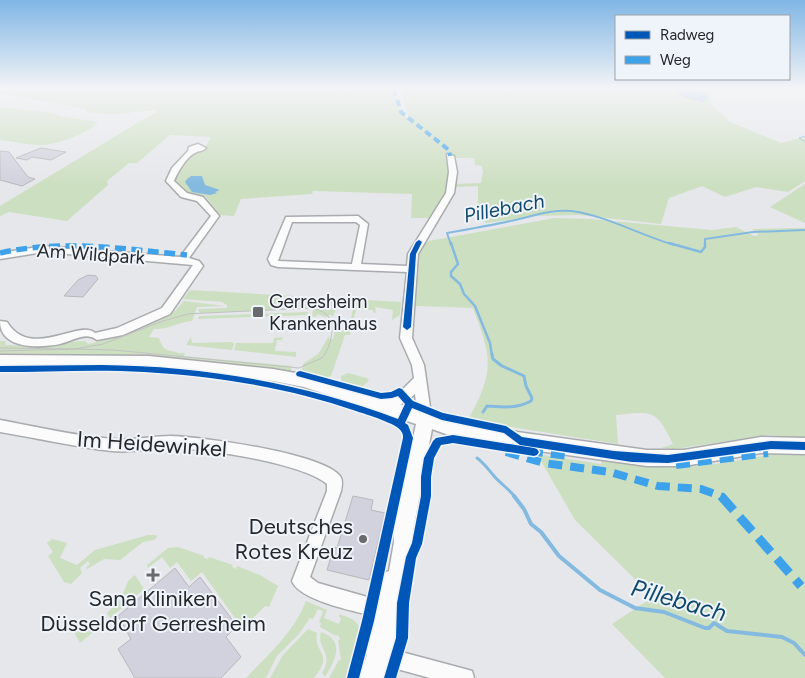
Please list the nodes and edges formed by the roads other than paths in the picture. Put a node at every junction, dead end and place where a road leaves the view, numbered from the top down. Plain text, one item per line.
1 (192, 150) dead end
2 (450, 156) dead end
3 (0, 256) edge
4 (183, 260) junction
5 (356, 267) junction
6 (413, 269) junction
7 (0, 324) edge
8 (0, 361) edge
9 (419, 380) junction
10 (380, 405) junction
11 (425, 421) junction
12 (0, 426) edge
13 (805, 446) edge
14 (387, 610) junction
15 (376, 667) edge
16 (465, 678) edge

1 - 4 street
2 - 6 street
3 - 4 street, Am Wildpark
4 - 7 street
5 - 5 street
5 - 6 street
6 - 9 street
8 - 10 main road
9 - 10 street
9 - 11 street
10 - 11 main road
11 - 13 main road
11 - 14 main road
12 - 14 street, Im Heidewinkel
14 - 15 main road
15 - 16 street

